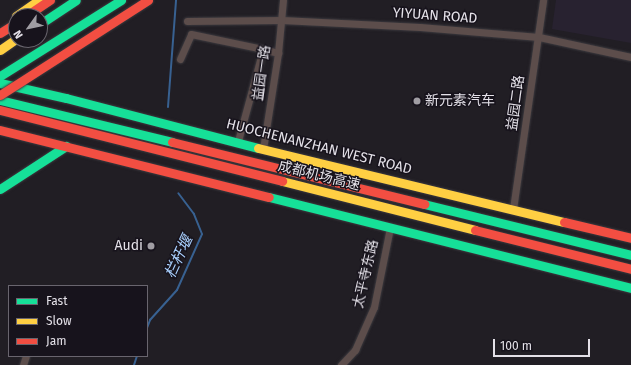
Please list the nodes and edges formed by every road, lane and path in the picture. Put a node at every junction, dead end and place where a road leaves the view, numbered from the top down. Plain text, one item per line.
1 (39, 0) edge
2 (50, 0) edge
3 (76, 0) edge
4 (121, 0) edge
5 (148, 0) edge
6 (283, 0) edge
7 (543, 0) edge
8 (28, 8) edge
9 (38, 8) edge
10 (48, 19) edge
11 (282, 20) junction
12 (187, 21) dead end
13 (539, 37) junction
14 (263, 49) junction
15 (278, 53) junction
16 (631, 57) edge
17 (180, 59) dead end
18 (0, 76) edge
19 (0, 83) edge
20 (0, 95) edge
21 (0, 100) edge
22 (0, 110) edge
23 (0, 130) edge
24 (238, 141) junction
25 (66, 146) junction
26 (263, 149) junction
27 (0, 190) edge
28 (513, 210) junction
29 (390, 228) junction
30 (631, 238) edge
31 (631, 255) edge
32 (631, 269) edge
33 (631, 288) edge
34 (341, 365) edge

1 - 8 main road
2 - 9 main road
3 - 10 main road
4 - 18 main road
5 - 20 main road, bridge
6 - 11 street, 益园一路
7 - 13 street, 益园二路
11 - 12 street, YIYUAN ROAD
11 - 13 street, YIYUAN ROAD
11 - 15 street, 益园一路
13 - 16 street, YIYUAN ROAD
13 - 28 street, 益园二路
14 - 15 street
14 - 17 street
14 - 24 street
15 - 26 street, 益园一路
19 - 24 main road, HUOCHENANZHAN WEST ROAD
21 - 31 main road, 成都机场高速
22 - 32 main road, 成都机场高速
23 - 25 main road
24 - 26 main road, HUOCHENANZHAN WEST ROAD
25 - 27 main road
25 - 29 main road
26 - 28 main road, HUOCHENANZHAN WEST ROAD
28 - 30 main road, HUOCHENANZHAN WEST ROAD
29 - 33 main road
29 - 34 street, 太平寺东路

